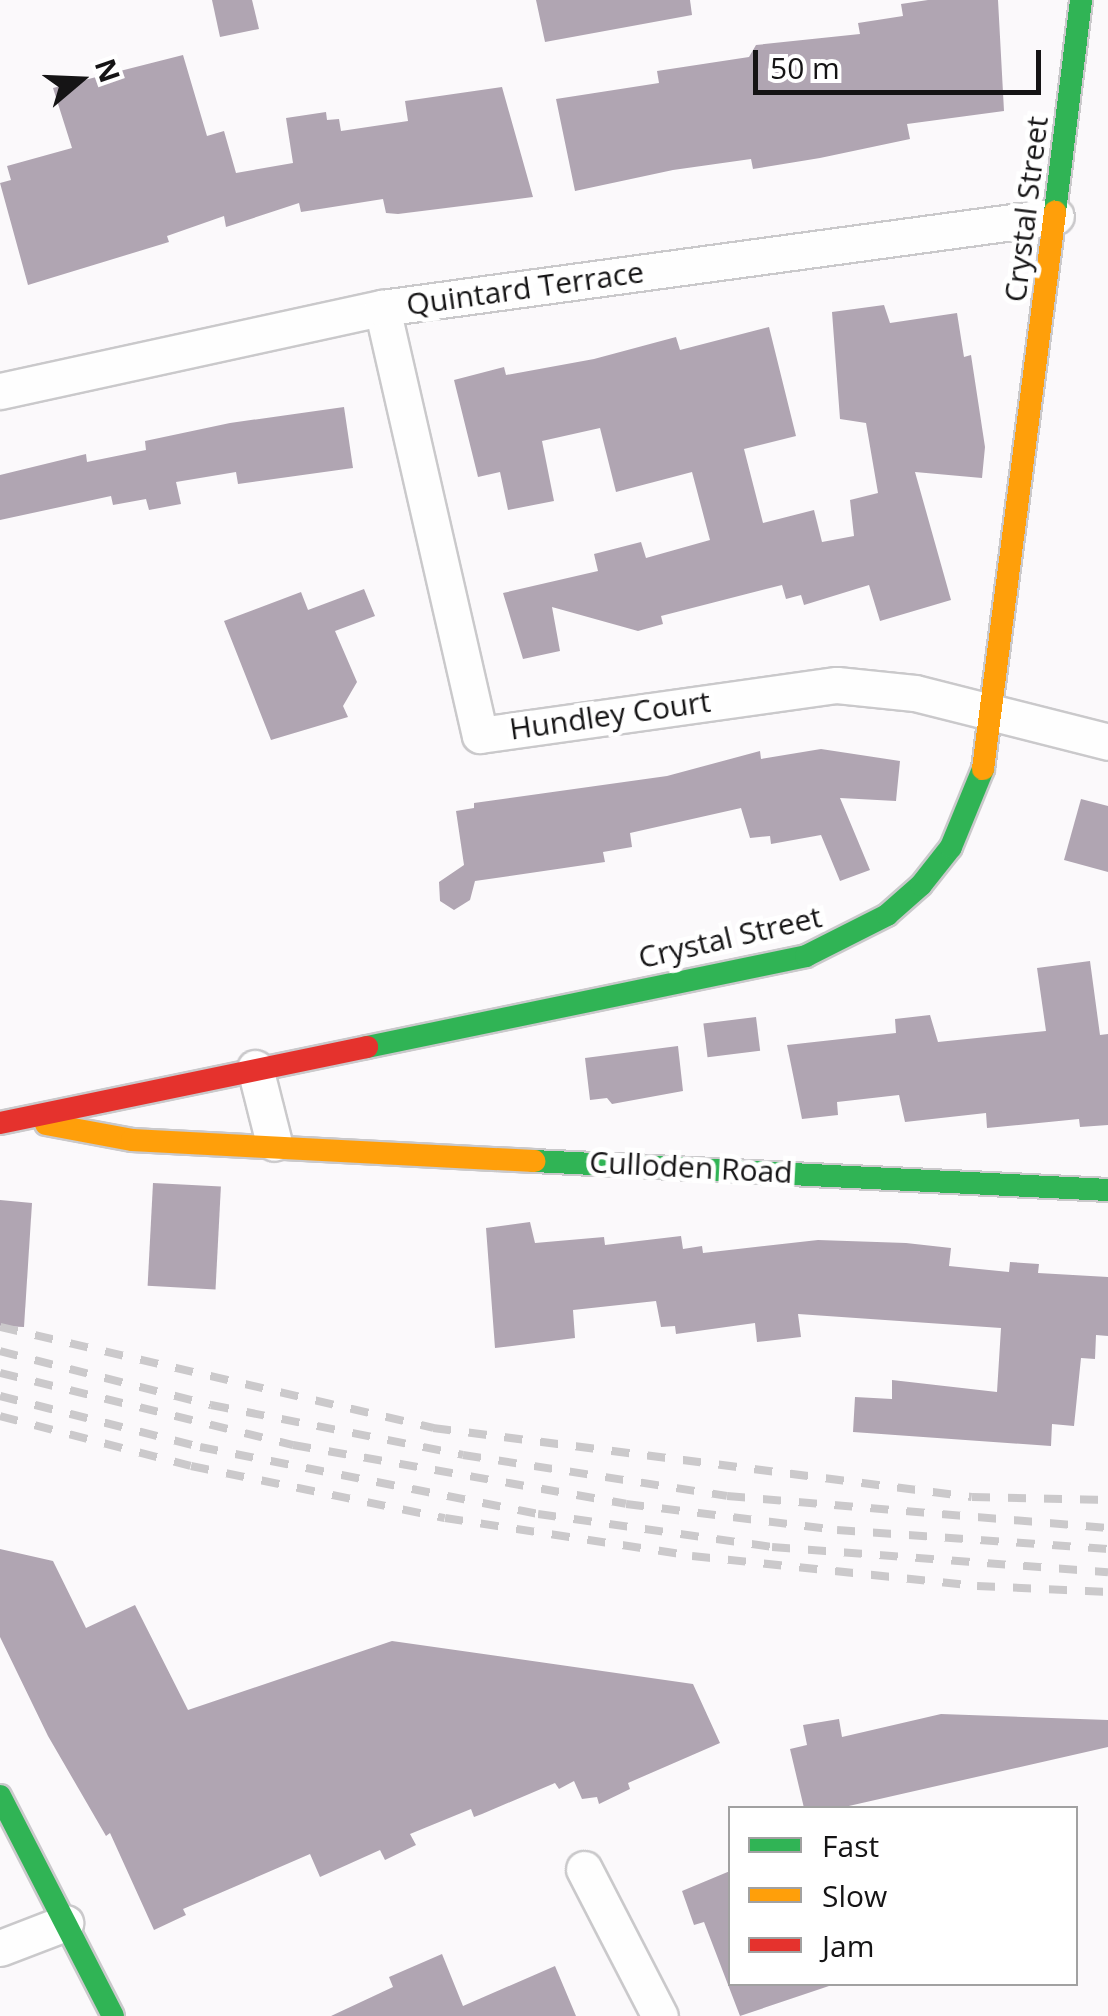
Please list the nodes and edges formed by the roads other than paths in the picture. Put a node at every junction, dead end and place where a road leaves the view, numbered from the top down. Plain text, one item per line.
1 (1081, 0) edge
2 (1056, 216) junction
3 (382, 308) junction
4 (0, 391) edge
5 (996, 712) junction
6 (1108, 742) edge
7 (255, 1068) junction
8 (10, 1122) edge
9 (274, 1143) junction
10 (1108, 1190) edge
11 (0, 1796) edge
12 (584, 1868) dead end
13 (65, 1923) junction
14 (0, 1948) edge
15 (113, 2016) edge
16 (660, 2016) edge

1 - 2 street, Crystal Street
2 - 3 street, Quintard Terrace
2 - 5 street, Crystal Street
3 - 4 street, Quintard Terrace
3 - 5 street, Hundley Court
5 - 6 street
5 - 7 street, Crystal Street
7 - 8 street, Crystal Street
7 - 9 street
8 - 9 street, Culloden Road
9 - 10 street, Culloden Road
11 - 13 street
12 - 16 street
13 - 14 street
13 - 15 street

